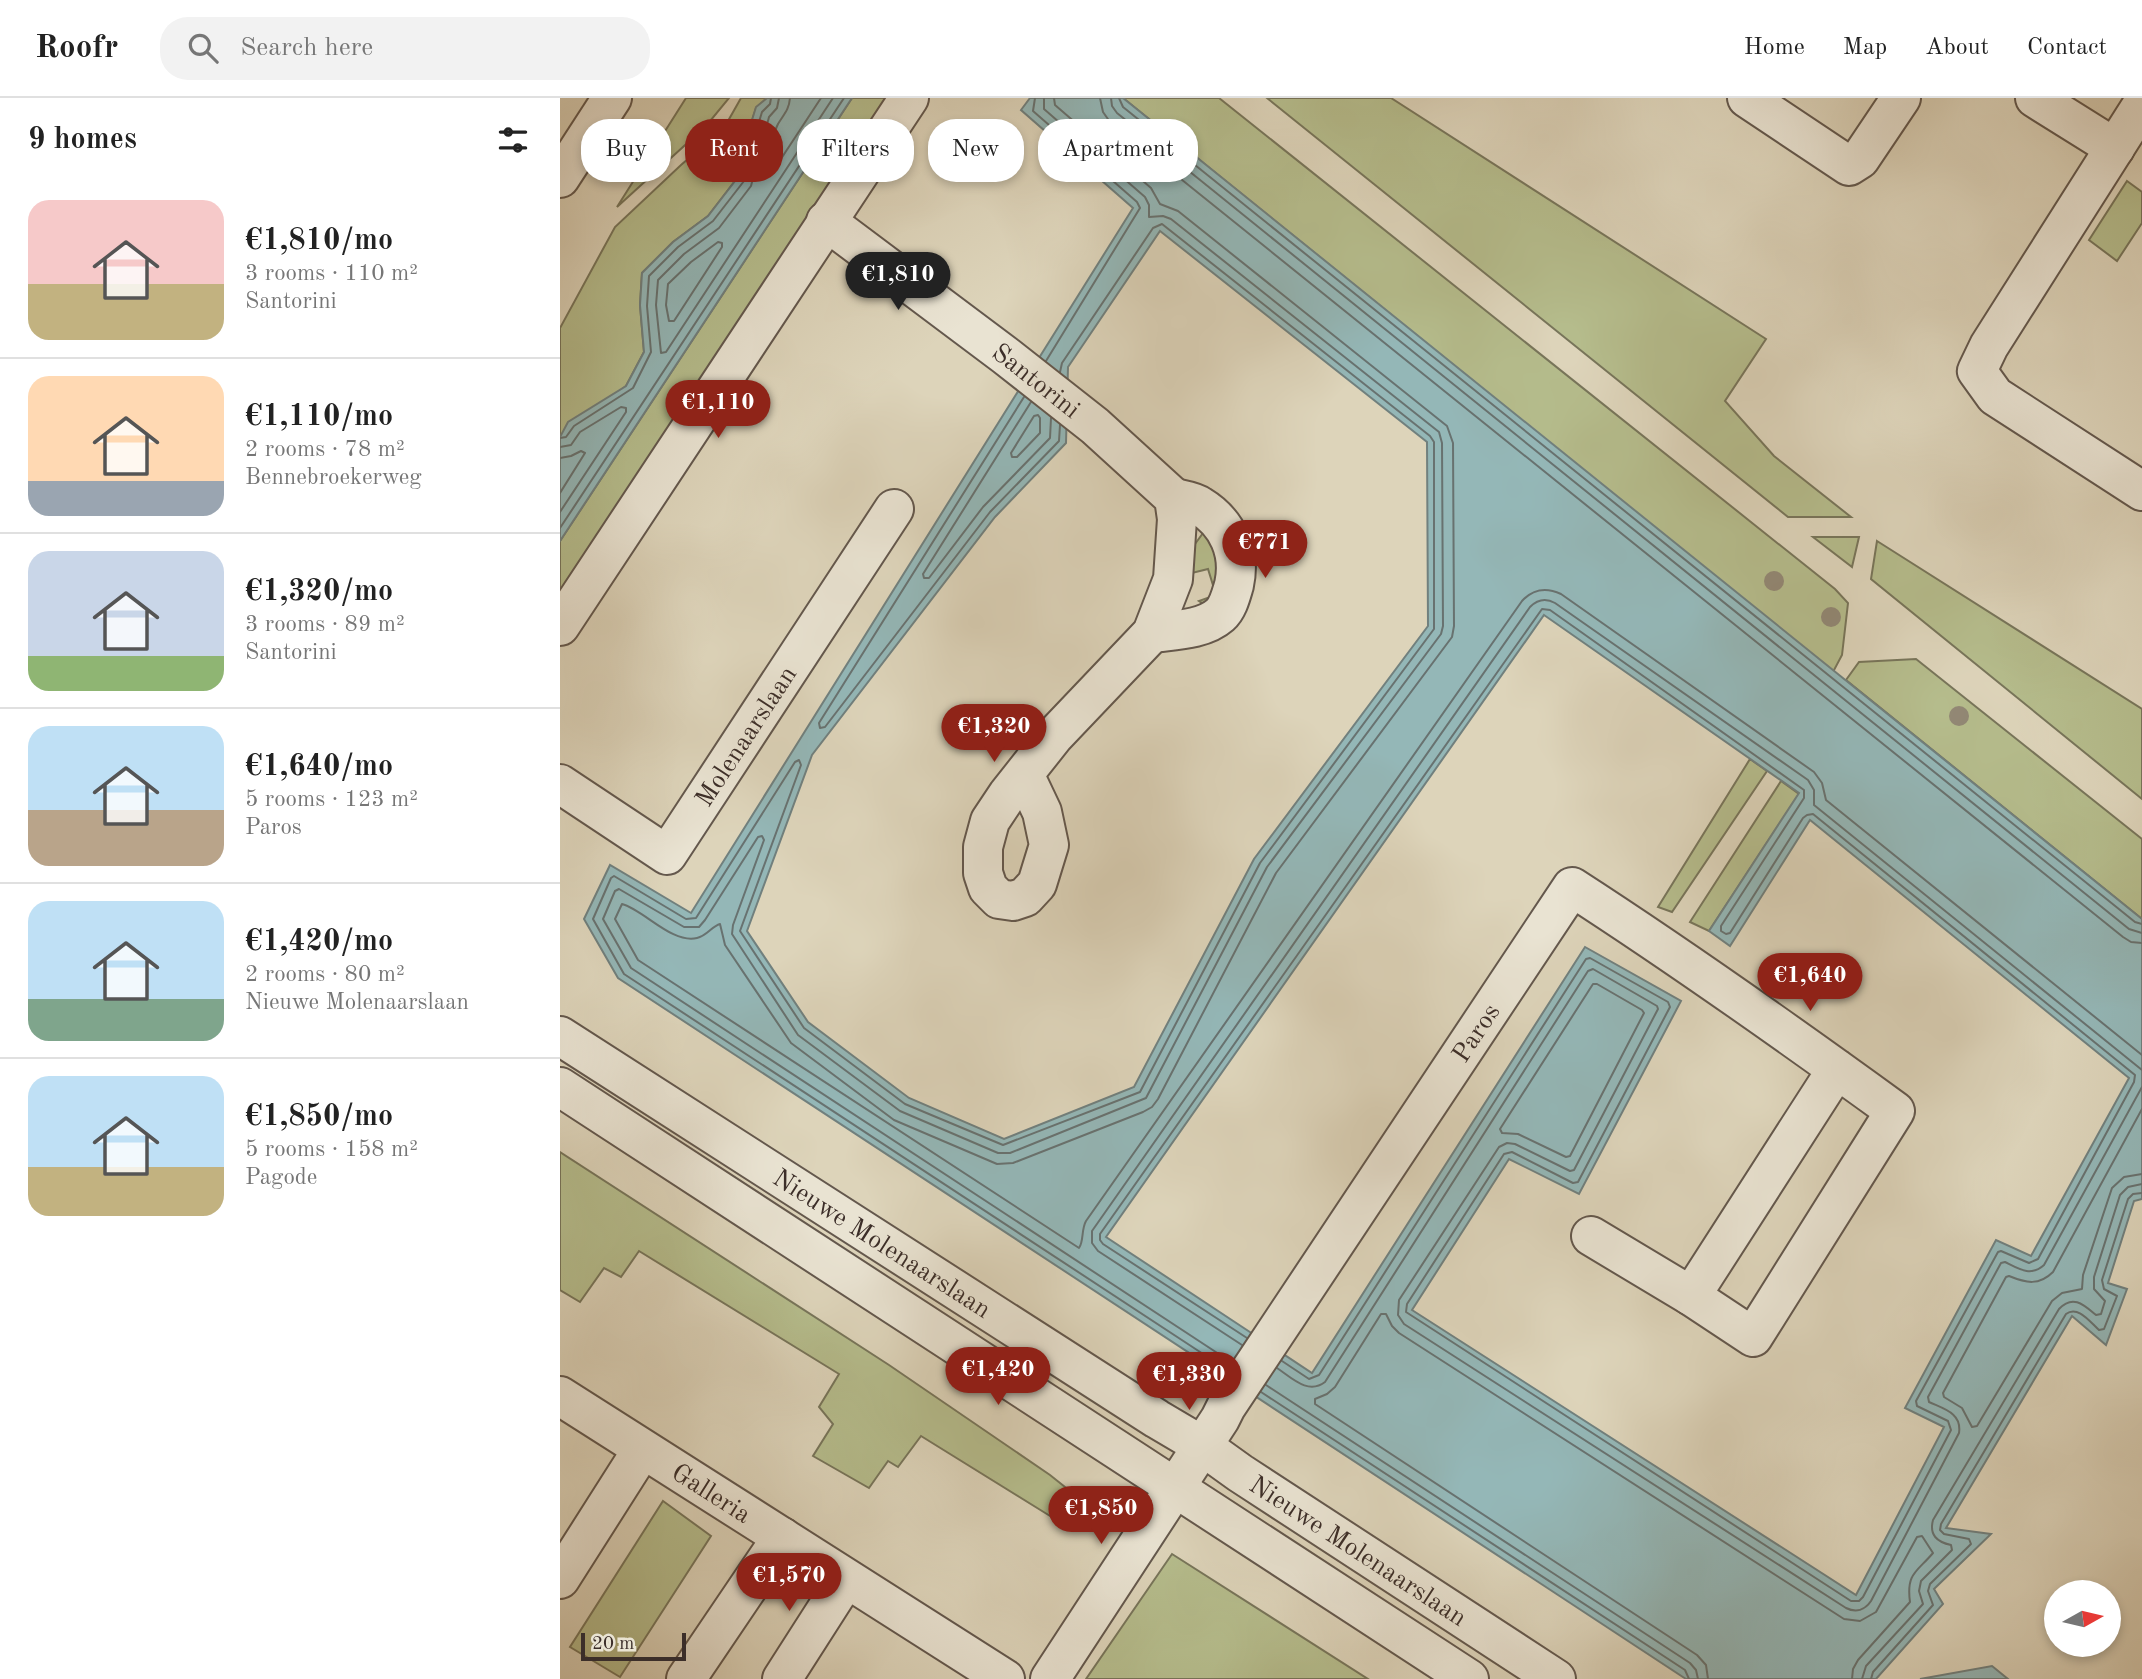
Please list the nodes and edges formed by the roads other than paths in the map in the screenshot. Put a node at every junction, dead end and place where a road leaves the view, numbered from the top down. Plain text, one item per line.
1 (612, 98) edge
2 (909, 98) edge
3 (1746, 98) edge
4 (1901, 98) edge
5 (2035, 98) edge
6 (2142, 106) edge
7 (2115, 148) junction
8 (560, 178) edge
9 (826, 221) junction
10 (2142, 491) edge
11 (1174, 498) junction
12 (894, 509) dead end
13 (560, 626) edge
14 (1152, 633) junction
15 (1024, 774) dead end
16 (560, 783) edge
17 (560, 1036) edge
18 (1837, 1069) junction
19 (560, 1087) edge
20 (1591, 1236) dead end
21 (1690, 1296) junction
22 (560, 1396) edge
23 (1201, 1445) junction
24 (642, 1450) junction
25 (1174, 1487) junction
26 (782, 1537) junction
27 (560, 1579) edge
28 (846, 1579) junction
29 (686, 1679) edge
30 (782, 1679) edge
31 (1004, 1679) edge
32 (1050, 1679) edge
33 (1468, 1679) edge
34 (1556, 1679) edge

1 - 8 street
2 - 9 street
3 - 4 street
5 - 7 street
6 - 7 street
7 - 10 street
9 - 11 street, Santorini
9 - 13 street
11 - 14 street
11 - 14 street, Santorini
12 - 16 street, Molenaarslaan
14 - 15 street
17 - 23 street, Nieuwe Molenaarslaan
18 - 21 street
18 - 21 street, Paros
18 - 23 street, Paros
19 - 25 street, Nieuwe Molenaarslaan
20 - 21 street, Paros
22 - 24 street, Galleria
23 - 25 street, Paros
23 - 34 street, Nieuwe Molenaarslaan
24 - 26 street, Galleria
24 - 27 street
25 - 32 street, Paros
25 - 33 street, Nieuwe Molenaarslaan
26 - 28 street, Galleria
26 - 29 street
28 - 30 street
28 - 31 street, Galleria

